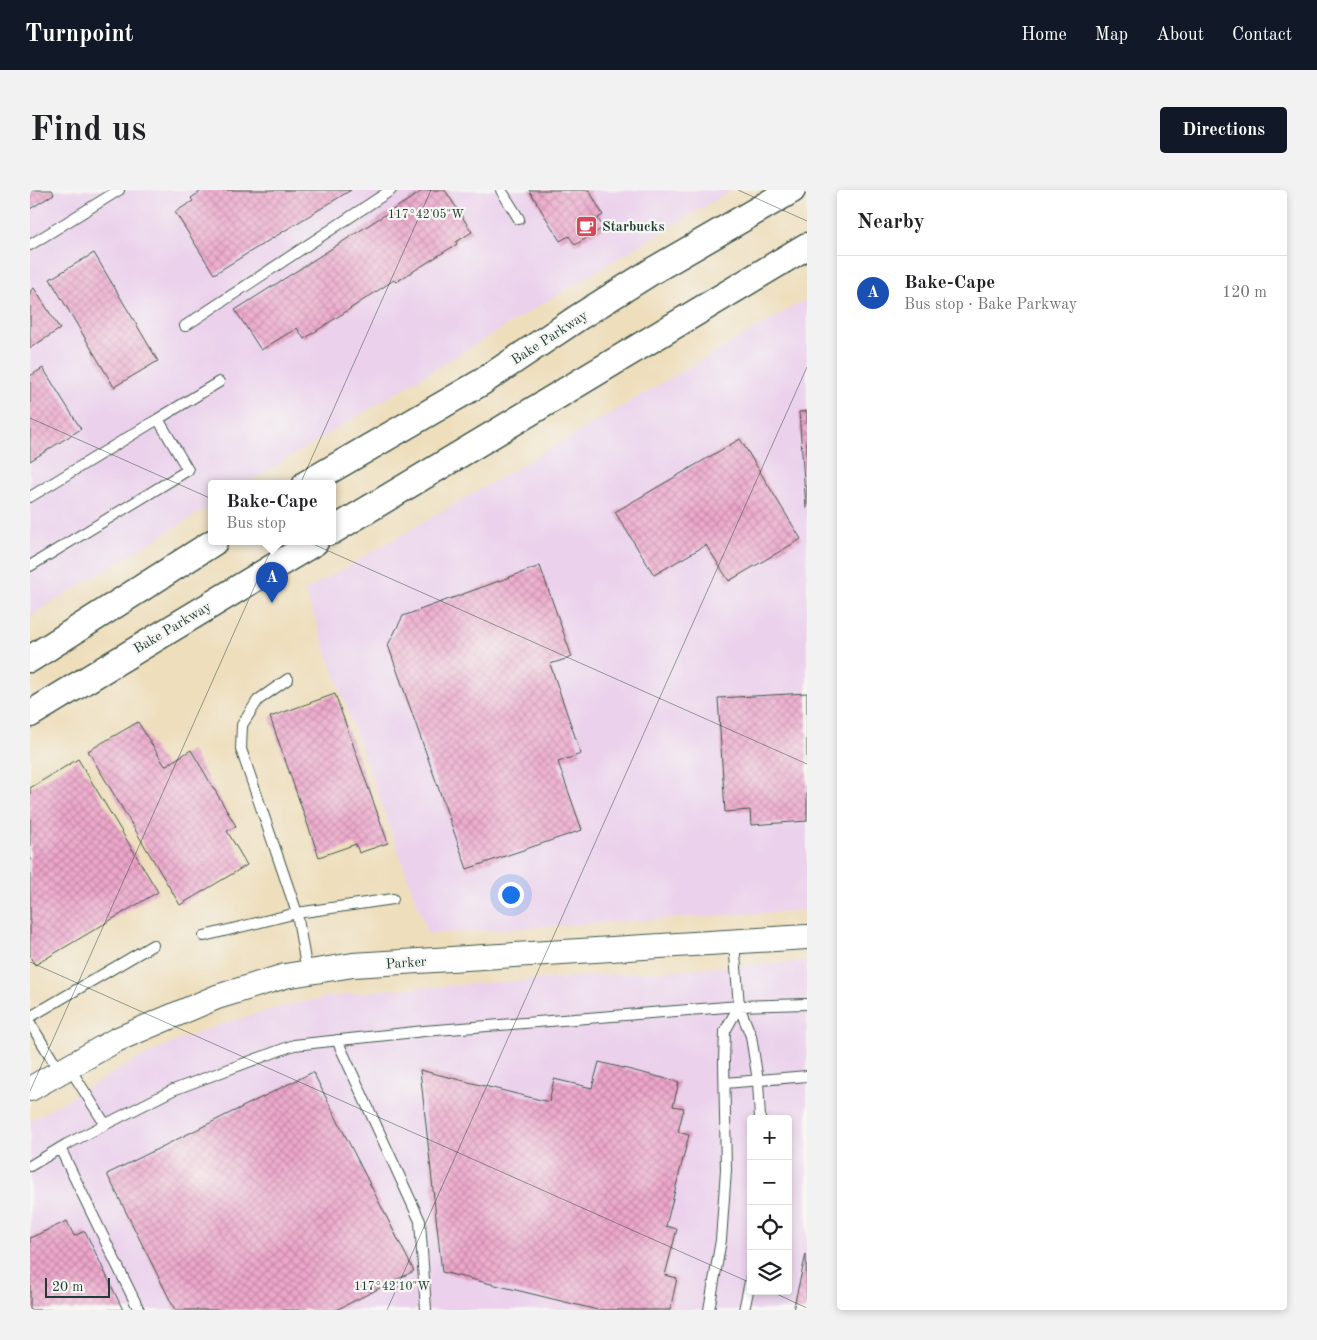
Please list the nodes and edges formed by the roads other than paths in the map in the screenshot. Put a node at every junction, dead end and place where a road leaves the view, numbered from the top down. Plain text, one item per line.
1 (119, 190) edge
2 (392, 190) edge
3 (501, 190) edge
4 (792, 190) edge
5 (519, 219) dead end
6 (30, 246) edge
7 (807, 246) edge
8 (185, 326) dead end
9 (219, 382) dead end
10 (158, 419) junction
11 (313, 480) edge
12 (30, 497) edge
13 (336, 529) edge
14 (209, 545) edge
15 (310, 545) edge
16 (30, 566) edge
17 (30, 659) edge
18 (288, 679) dead end
19 (30, 714) edge
20 (393, 899) dead end
21 (298, 913) junction
22 (204, 936) dead end
23 (807, 937) edge
24 (734, 942) junction
25 (153, 945) dead end
26 (307, 972) junction
27 (807, 1004) edge
28 (739, 1006) junction
29 (30, 1017) edge
30 (30, 1023) edge
31 (338, 1040) junction
32 (64, 1069) junction
33 (807, 1076) edge
34 (758, 1081) junction
35 (725, 1083) junction
36 (30, 1089) edge
37 (760, 1115) edge
38 (105, 1124) junction
39 (60, 1148) junction
40 (30, 1166) edge
41 (747, 1295) edge
42 (140, 1310) edge
43 (426, 1310) edge
44 (709, 1310) edge
45 (744, 1310) edge

1 - 6 lane
2 - 8 lane
3 - 5 lane
4 - 11 main road, Bake Parkway
7 - 13 main road
9 - 10 lane
10 - 12 lane
10 - 16 lane
14 - 17 main road
15 - 19 main road, Bake Parkway
18 - 21 lane
20 - 21 lane
21 - 22 lane
21 - 26 lane
23 - 24 street, Parker
24 - 26 street, Parker
24 - 28 lane
25 - 29 lane
26 - 32 street, Parker
27 - 28 lane
28 - 31 lane
28 - 34 lane
28 - 35 lane
30 - 32 lane
31 - 38 lane
31 - 43 lane
32 - 36 street, Parker
32 - 38 lane
33 - 34 lane
34 - 35 lane
34 - 37 lane
35 - 44 lane
38 - 39 lane
39 - 40 lane
39 - 42 lane
41 - 45 lane

